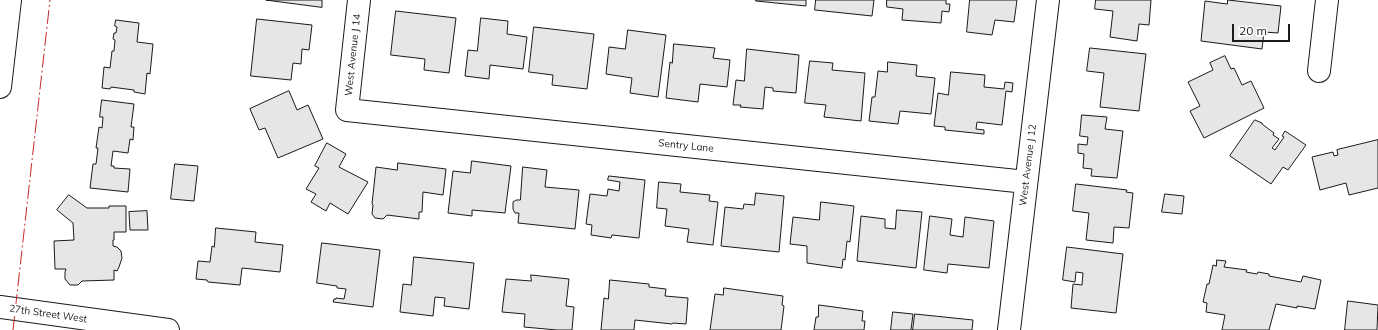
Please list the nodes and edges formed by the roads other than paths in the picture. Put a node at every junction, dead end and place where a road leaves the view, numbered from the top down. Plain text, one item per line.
1 (10, 0) edge
2 (359, 0) edge
3 (1048, 0) edge
4 (1327, 0) edge
5 (1319, 71) dead end
6 (0, 86) edge
7 (347, 110) joint
8 (1026, 182) junction
9 (0, 307) edge
10 (168, 330) edge
11 (1010, 330) edge

1 - 6 street
2 - 7 street, West Avenue J 14
3 - 8 street, West Avenue J 12
4 - 5 street
7 - 8 street, Sentry Lane
8 - 11 street, West Avenue J 12
9 - 10 street, 27th Street West

